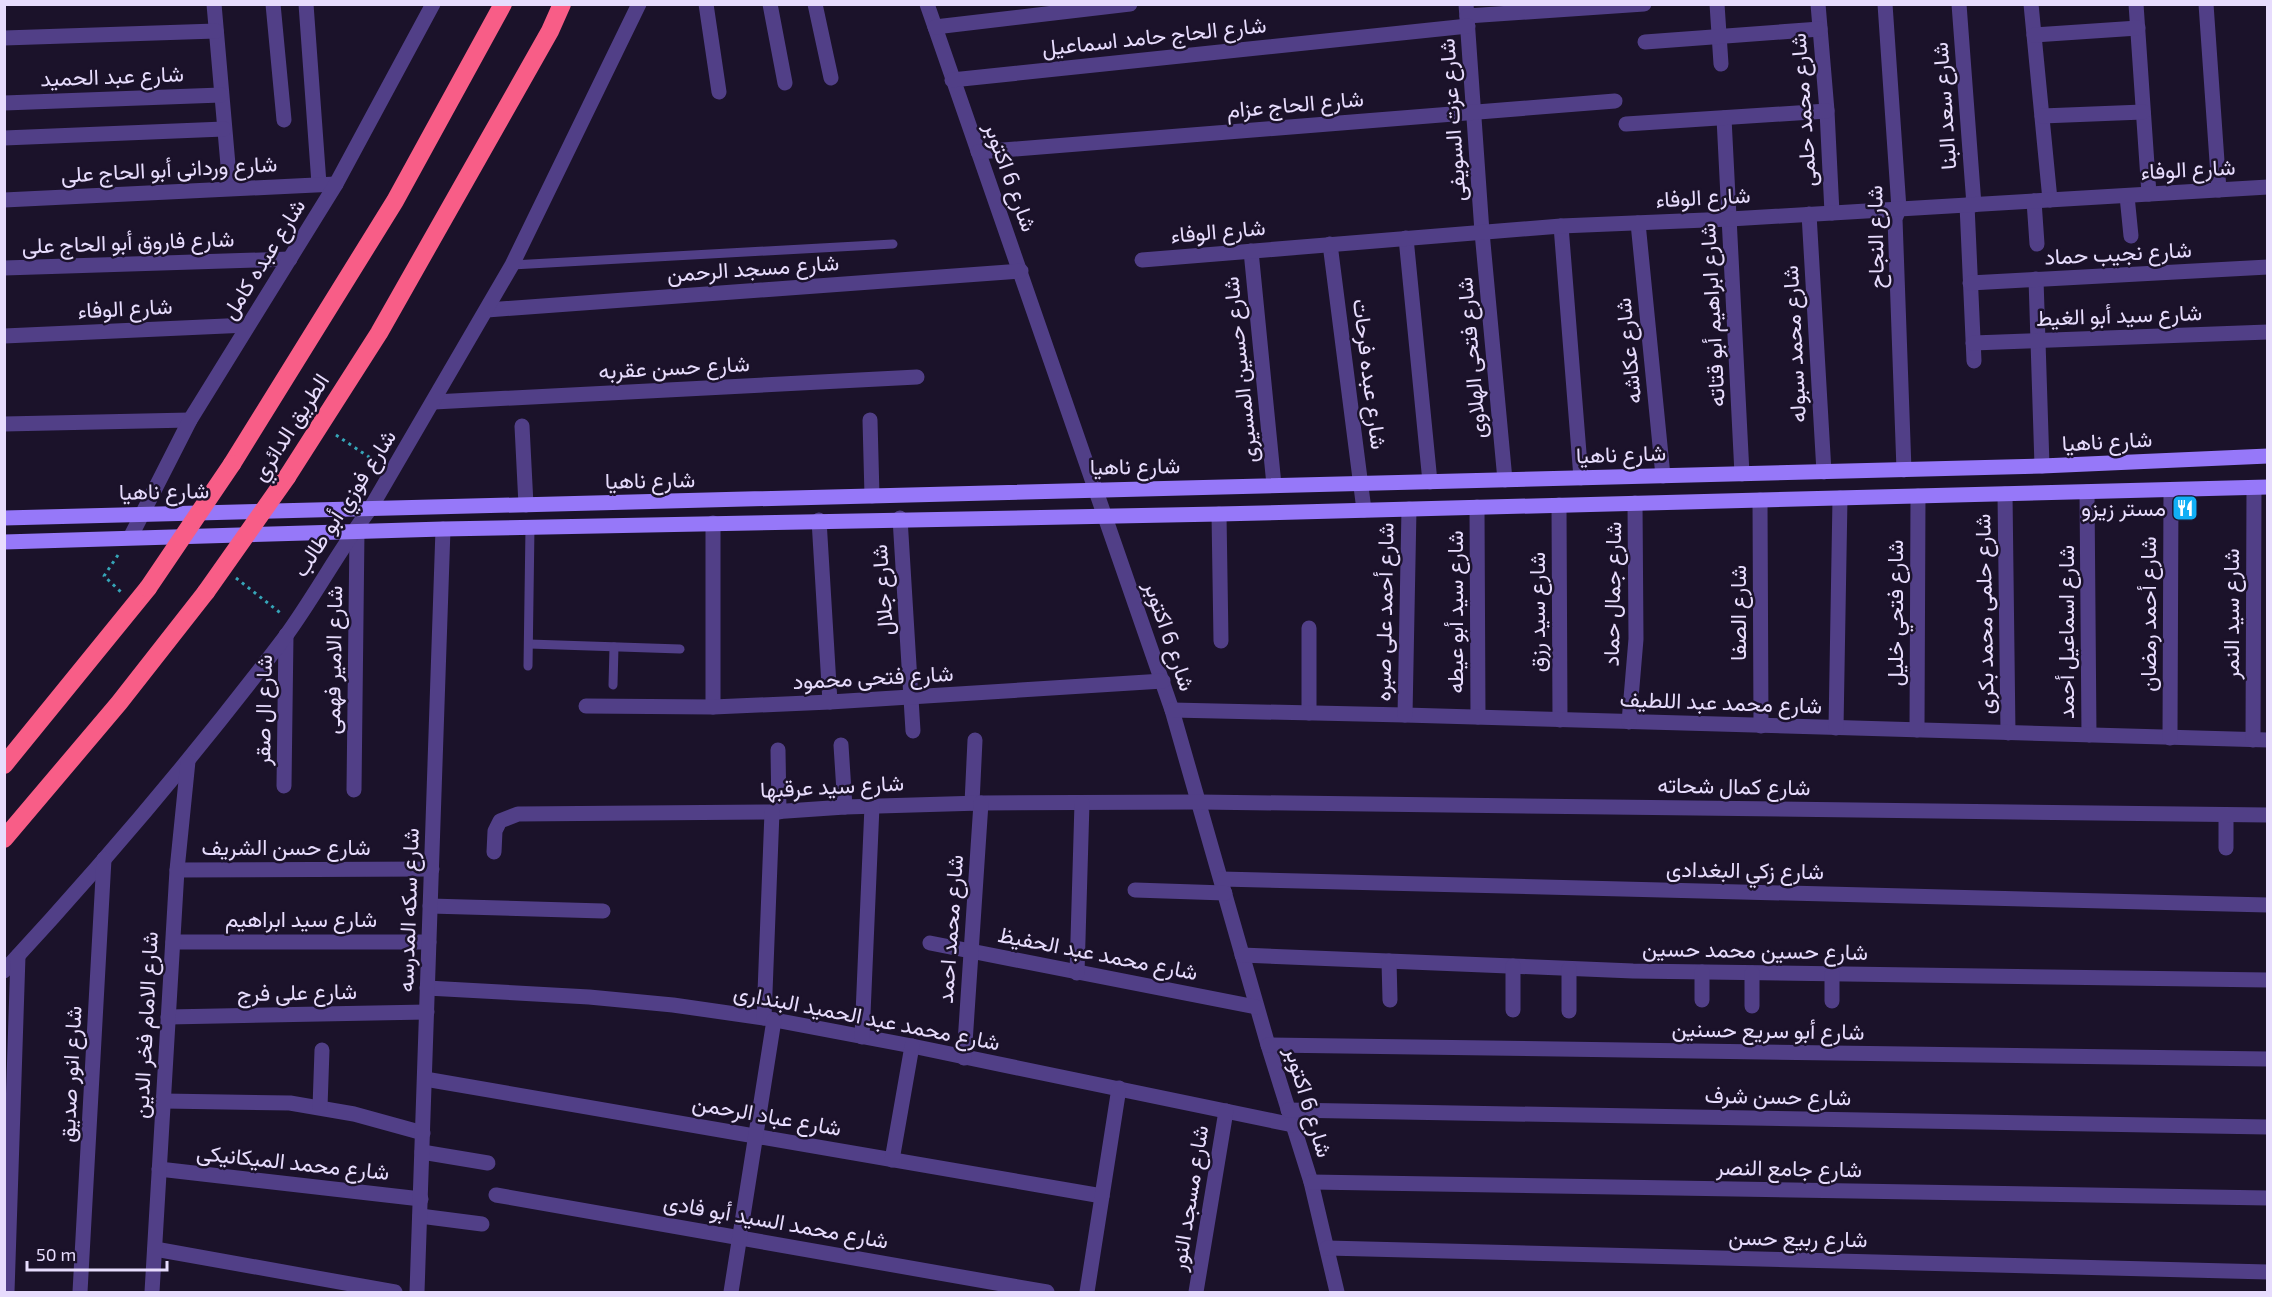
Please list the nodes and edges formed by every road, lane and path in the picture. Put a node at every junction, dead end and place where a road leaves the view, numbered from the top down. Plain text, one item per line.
1 (214, 4) edge
2 (273, 4) edge
3 (306, 4) edge
4 (433, 4) edge
5 (503, 4) edge
6 (562, 4) edge
7 (639, 4) edge
8 (706, 4) edge
9 (770, 4) edge
10 (815, 4) edge
11 (927, 4) edge
12 (1130, 4) edge
13 (1644, 4) edge
14 (1717, 4) edge
15 (1818, 4) edge
16 (1885, 4) edge
17 (1959, 4) edge
18 (2031, 4) edge
19 (2136, 4) edge
20 (2206, 4) edge
21 (1467, 16) edge
22 (935, 27) junction
23 (2138, 28) junction
24 (1820, 29) junction
25 (216, 31) junction
26 (2034, 35) junction
27 (1719, 36) junction
28 (4, 38) edge
29 (1645, 42) dead end
30 (1721, 64) dead end
31 (831, 78) dead end
32 (952, 80) junction
33 (785, 83) dead end
34 (718, 92) dead end
35 (221, 95) junction
36 (1615, 101) dead end
37 (4, 103) edge
38 (1827, 111) junction
39 (1474, 112) junction
40 (2143, 112) junction
41 (2042, 116) junction
42 (1724, 118) junction
43 (284, 120) dead end
44 (1626, 124) dead end
45 (224, 129) junction
46 (4, 138) edge
47 (978, 152) junction
48 (319, 184) junction
49 (336, 184) junction
50 (2268, 187) edge
51 (230, 188) junction
52 (2219, 190) junction
53 (2149, 194) junction
54 (2127, 196) junction
55 (4, 200) edge
56 (2050, 200) junction
57 (2034, 201) junction
58 (1970, 205) junction
59 (1899, 209) junction
60 (1832, 213) junction
61 (1809, 214) junction
62 (1730, 219) junction
63 (1638, 223) junction
64 (1561, 226) junction
65 (1482, 232) junction
66 (2131, 236) dead end
67 (1406, 238) junction
68 (893, 244) dead end
69 (1330, 244) junction
70 (2037, 244) dead end
71 (1251, 251) junction
72 (290, 259) junction
73 (1142, 261) dead end
74 (512, 265) junction
75 (2268, 267) edge
76 (4, 268) edge
77 (1021, 271) junction
78 (2037, 279) junction
79 (1970, 283) junction
80 (488, 310) junction
81 (248, 325) junction
82 (2268, 332) edge
83 (4, 336) edge
84 (2038, 340) junction
85 (1973, 343) junction
86 (1974, 361) dead end
87 (917, 377) dead end
88 (434, 402) junction
89 (190, 420) junction
90 (870, 420) dead end
91 (4, 424) edge
92 (320, 425) junction
93 (522, 426) dead end
94 (2268, 456) edge
95 (2042, 466) junction
96 (1904, 470) junction
97 (392, 472) junction
98 (1824, 472) junction
99 (1742, 474) junction
100 (1663, 476) junction
101 (1581, 478) junction
102 (1505, 480) junction
103 (1430, 482) junction
104 (1361, 483) junction
105 (1274, 485) junction
106 (2261, 488) edge
107 (1095, 490) junction
108 (2171, 490) junction
109 (2087, 492) junction
110 (2005, 494) junction
111 (872, 496) junction
112 (1918, 496) junction
113 (1840, 498) junction
114 (771, 499) junction
115 (1760, 500) junction
116 (1635, 503) junction
117 (526, 505) junction
118 (1559, 505) junction
119 (1478, 507) junction
120 (370, 509) junction
121 (1409, 509) junction
122 (1364, 510) junction
123 (142, 514) junction
124 (1220, 514) junction
125 (1104, 516) junction
126 (4, 518) edge
127 (900, 518) junction
128 (819, 520) junction
129 (770, 521) junction
130 (713, 523) junction
131 (530, 527) junction
132 (443, 529) junction
133 (355, 531) junction
134 (131, 537) junction
135 (4, 542) edge
136 (224, 568) junction
137 (104, 576) dead end
138 (135, 604) junction
139 (1309, 628) dead end
140 (290, 629) junction
141 (1221, 641) dead end
142 (529, 644) junction
143 (614, 647) junction
144 (680, 649) dead end
145 (528, 666) dead end
146 (1163, 681) junction
147 (613, 685) dead end
148 (911, 698) junction
149 (830, 702) junction
150 (586, 706) dead end
151 (713, 707) junction
152 (1172, 710) junction
153 (1309, 713) junction
154 (1404, 715) junction
155 (1478, 717) junction
156 (1560, 720) junction
157 (1629, 722) junction
158 (1761, 726) junction
159 (1836, 728) junction
160 (1917, 730) junction
161 (913, 731) dead end
162 (2008, 733) junction
163 (2089, 735) junction
164 (2170, 738) junction
165 (975, 740) dead end
166 (2260, 740) edge
167 (841, 745) dead end
168 (778, 750) dead end
169 (188, 761) junction
170 (4, 765) edge
171 (284, 786) dead end
172 (354, 790) dead end
173 (1199, 802) junction
174 (977, 803) junction
175 (1082, 803) junction
176 (872, 806) junction
177 (845, 807) junction
178 (775, 812) junction
179 (2226, 814) junction
180 (2268, 815) edge
181 (4, 839) edge
182 (2226, 848) dead end
183 (494, 852) dead end
184 (104, 859) junction
185 (432, 869) junction
186 (177, 870) junction
187 (1223, 886) junction
188 (1135, 890) dead end
189 (2268, 905) edge
190 (430, 906) junction
191 (603, 911) dead end
192 (172, 942) junction
193 (429, 942) junction
194 (930, 943) dead end
195 (971, 951) junction
196 (1242, 955) junction
197 (18, 956) junction
198 (1389, 961) junction
199 (1513, 966) junction
200 (1569, 969) junction
201 (4, 970) edge
202 (1702, 972) junction
203 (1077, 973) junction
204 (1752, 973) junction
205 (1832, 974) junction
206 (2268, 980) edge
207 (428, 988) junction
208 (1390, 1000) dead end
209 (1701, 1000) dead end
210 (1832, 1001) dead end
211 (1752, 1006) dead end
212 (1257, 1007) junction
213 (1513, 1010) dead end
214 (1569, 1011) dead end
215 (427, 1012) junction
216 (168, 1017) junction
217 (769, 1019) junction
218 (862, 1037) junction
219 (912, 1046) junction
220 (1268, 1046) junction
221 (322, 1050) dead end
222 (964, 1058) junction
223 (2268, 1059) edge
224 (424, 1079) junction
225 (1119, 1088) junction
226 (163, 1101) junction
227 (320, 1107) junction
228 (1227, 1111) junction
229 (1291, 1118) junction
230 (2268, 1127) edge
231 (423, 1133) junction
232 (756, 1136) junction
233 (422, 1152) junction
234 (892, 1160) junction
235 (488, 1163) dead end
236 (159, 1169) junction
237 (1311, 1182) junction
238 (496, 1195) dead end
239 (1102, 1196) junction
240 (2268, 1198) edge
241 (421, 1199) junction
242 (420, 1216) junction
243 (483, 1224) dead end
244 (740, 1237) junction
245 (1327, 1248) junction
246 (155, 1249) junction
247 (2268, 1272) edge
248 (7, 1293) edge
249 (80, 1293) edge
250 (152, 1293) edge
251 (395, 1293) edge
252 (417, 1293) edge
253 (731, 1293) edge
254 (1047, 1293) edge
255 (1087, 1293) edge
256 (1196, 1293) edge
257 (1337, 1293) edge

1 - 25 street
2 - 43 street
3 - 48 street
4 - 49 street, شارع عبده كامل
5 - 138 highway, الطريق الدائري, bridge
6 - 92 highway, الطريق الدائري
7 - 74 street, شارع فوزي أبو طالب
8 - 34 street
9 - 33 street
10 - 31 street
11 - 22 street, شارع 6 اكتوبر
12 - 22 street
13 - 21 street, شارع الحاج حامد اسماعيل
14 - 27 street
15 - 24 street, شارع محمد حلمى
16 - 59 street, شارع النجاح
17 - 58 street, شارع سعد البنا
18 - 26 street
19 - 23 street
20 - 52 street
21 - 32 street, شارع الحاج حامد اسماعيل
21 - 39 street, شارع عزت السويفى
22 - 32 street, شارع 6 اكتوبر
23 - 26 street
23 - 40 street
24 - 27 street
24 - 38 street, شارع محمد حلمى
25 - 28 street
25 - 35 street
26 - 41 street
27 - 29 street
27 - 30 street
32 - 47 street, شارع 6 اكتوبر
35 - 37 street, شارع عبد الحميد
35 - 45 street
36 - 39 street, شارع الحاج عزام
38 - 42 street
38 - 60 street, شارع محمد حلمى
39 - 47 street, شارع الحاج عزام
39 - 65 street, شارع عزت السويفى
40 - 41 street
40 - 53 street
41 - 56 street
42 - 44 street
42 - 62 street, شارع ابراهيم أبو قتاته
45 - 46 street
45 - 51 street
47 - 77 street, شارع 6 اكتوبر
48 - 49 street, شارع وردانى أبو الحاج على
48 - 51 street, شارع وردانى أبو الحاج على
49 - 72 street, شارع عبده كامل
50 - 52 street, شارع الوفاء
51 - 55 street, شارع وردانى أبو الحاج على
52 - 53 street, شارع الوفاء
53 - 54 street, شارع الوفاء
54 - 56 street, شارع الوفاء
54 - 66 street
56 - 57 street, شارع الوفاء
57 - 58 street, شارع الوفاء
57 - 70 street
58 - 59 street, شارع الوفاء
58 - 79 street, شارع سعد البنا
59 - 60 street, شارع الوفاء
59 - 96 street, شارع النجاح
60 - 61 street, شارع الوفاء
61 - 62 street, شارع الوفاء
61 - 98 street, شارع محمد سبوله
62 - 63 street, شارع الوفاء
62 - 99 street, شارع ابراهيم أبو قتاته
63 - 64 street, شارع الوفاء
63 - 100 street, شارع عكاشه
64 - 65 street, شارع الوفاء
64 - 101 street
65 - 67 street, شارع الوفاء
65 - 102 street, شارع فتحى الهلاوى
67 - 69 street, شارع الوفاء
67 - 103 street
68 - 74 lane
69 - 71 street, شارع الوفاء
69 - 104 street, شارع عبده فرحات
71 - 73 street, شارع الوفاء
71 - 105 street, شارع حسين المسيرى
72 - 76 street, شارع فاروق أبو الحاج على
72 - 81 street, شارع عبده كامل
74 - 80 street, شارع فوزي أبو طالب
75 - 78 street, شارع نجيب حماد
77 - 80 street, شارع مسجد الرحمن
77 - 107 street, شارع 6 اكتوبر
78 - 79 street, شارع نجيب حماد
78 - 84 street
79 - 85 street, شارع سعد البنا
80 - 88 street, شارع فوزي أبو طالب
81 - 83 street, شارع الوفاء
81 - 89 street, شارع عبده كامل
82 - 84 street, شارع سيد أبو الغيط
84 - 85 street, شارع سيد أبو الغيط
84 - 95 street
85 - 86 street, شارع سعد البنا
87 - 88 street, شارع حسن عقربه
88 - 97 street, شارع فوزي أبو طالب
89 - 91 street
89 - 123 street, شارع عبده كامل
90 - 111 street
92 - 97 path
92 - 136 highway, الطريق الدائري, bridge
93 - 117 street
94 - 95 main road, شارع ناهيا
95 - 96 main road, شارع ناهيا
96 - 98 main road, شارع ناهيا
97 - 120 street, شارع فوزي أبو طالب
98 - 99 main road, شارع ناهيا
99 - 100 main road, شارع ناهيا
100 - 101 main road, شارع ناهيا
101 - 102 main road, شارع ناهيا
102 - 103 main road, شارع ناهيا
103 - 104 main road, شارع ناهيا
104 - 105 main road, شارع ناهيا
104 - 122 street, شارع عبده فرحات
105 - 107 main road, شارع ناهيا
106 - 108 main road, شارع ناهيا
106 - 166 street, شارع سيد النمر
107 - 111 main road, شارع ناهيا
107 - 125 street, شارع 6 اكتوبر
108 - 109 main road, شارع ناهيا
108 - 164 street, شارع أحمد رمضان
109 - 110 main road, شارع ناهيا
109 - 163 street, شارع اسماعيل أحمد
110 - 112 main road, شارع ناهيا
110 - 162 street, شارع حلمى محمد بكرى
111 - 114 main road, شارع ناهيا
112 - 113 main road, شارع ناهيا
112 - 160 street, شارع فتحي خليل
113 - 115 main road, شارع ناهيا
113 - 159 street
114 - 117 main road, شارع ناهيا
114 - 129 main road
115 - 116 main road, شارع ناهيا
115 - 158 street, شارع الصفا
116 - 118 main road, شارع ناهيا
116 - 157 street, شارع جمال حماد
117 - 120 main road, شارع ناهيا
118 - 119 main road, شارع ناهيا
118 - 156 street, شارع سيد رزق
119 - 121 main road, شارع ناهيا
119 - 155 street, شارع سيد أبو عيطه
120 - 123 main road, شارع ناهيا
120 - 133 street, شارع فوزي أبو طالب
121 - 122 main road, شارع ناهيا
121 - 154 street, شارع أحمد على صبره
122 - 124 main road, شارع ناهيا
123 - 126 main road, شارع ناهيا
123 - 134 street, شارع عبده كامل
124 - 125 main road, شارع ناهيا
124 - 141 street
125 - 127 main road, شارع ناهيا
125 - 146 street, شارع 6 اكتوبر
127 - 128 main road, شارع ناهيا
127 - 148 street, شارع جلال
128 - 129 main road, شارع ناهيا
128 - 149 street
129 - 130 main road, شارع ناهيا
130 - 131 main road, شارع ناهيا
130 - 151 street
131 - 132 main road, شارع ناهيا
131 - 142 lane
132 - 133 main road, شارع ناهيا
132 - 185 street, شارع سكه المدرسه
133 - 134 main road, شارع ناهيا
133 - 140 street, شارع فوزي أبو طالب
133 - 172 street, شارع الامير فهمى
134 - 135 main road, شارع ناهيا
136 - 140 path
136 - 181 highway, الطريق الدائري, bridge
137 - 138 path
138 - 170 highway, الطريق الدائري
139 - 153 street
140 - 169 street, شارع فوزي أبو طالب
140 - 171 street, شارع ال صقر
142 - 143 lane
142 - 145 lane
143 - 144 lane
143 - 147 lane
146 - 148 street, شارع فتحى محمود
146 - 152 street, شارع 6 اكتوبر
148 - 149 street, شارع فتحى محمود
148 - 161 street, شارع جلال
149 - 151 street, شارع فتحى محمود
150 - 151 street, شارع فتحى محمود
152 - 153 street, شارع محمد عبد اللطيف
152 - 173 street, شارع 6 اكتوبر
153 - 154 street, شارع محمد عبد اللطيف
154 - 155 street, شارع محمد عبد اللطيف
155 - 156 street, شارع محمد عبد اللطيف
156 - 157 street, شارع محمد عبد اللطيف
157 - 158 street, شارع محمد عبد اللطيف
158 - 159 street, شارع محمد عبد اللطيف
159 - 160 street, شارع محمد عبد اللطيف
160 - 162 street, شارع محمد عبد اللطيف
162 - 163 street, شارع محمد عبد اللطيف
163 - 164 street, شارع محمد عبد اللطيف
164 - 166 street, شارع محمد عبد اللطيف
165 - 174 street, شارع محمد احمد
167 - 177 street
168 - 178 street
169 - 184 street, شارع فوزي أبو طالب
169 - 186 street, شارع الامام فخر الدين
173 - 175 street, شارع سيد عرقبها
173 - 179 street, شارع كمال شحاته
173 - 187 street, شارع 6 اكتوبر
174 - 175 street, شارع سيد عرقبها
174 - 176 street, شارع سيد عرقبها
174 - 195 street, شارع محمد احمد
175 - 203 street
176 - 177 street, شارع سيد عرقبها
176 - 218 street
177 - 178 street, شارع سيد عرقبها
178 - 183 street, شارع سيد عرقبها
178 - 217 street
179 - 180 street, شارع كمال شحاته
179 - 182 street
184 - 197 street, شارع فوزي أبو طالب
184 - 249 street, شارع انور صديق
185 - 186 street, شارع حسن الشريف
185 - 190 street, شارع سكه المدرسه
186 - 192 street, شارع الامام فخر الدين
187 - 188 street, شارع زكي البغدادى
187 - 189 street, شارع زكي البغدادى
187 - 196 street, شارع 6 اكتوبر
190 - 191 street
190 - 193 street, شارع سكه المدرسه
192 - 193 street, شارع سيد ابراهيم
192 - 216 street, شارع الامام فخر الدين
193 - 207 street, شارع سكه المدرسه
194 - 195 street, شارع محمد عبد الحفيظ
195 - 203 street, شارع محمد عبد الحفيظ
195 - 222 street, شارع محمد احمد
196 - 198 street, شارع حسين محمد حسين
196 - 212 street, شارع 6 اكتوبر
197 - 201 street, شارع فوزي أبو طالب
197 - 248 street
198 - 199 street, شارع حسين محمد حسين
198 - 208 street
199 - 200 street, شارع حسين محمد حسين
199 - 213 street
200 - 202 street, شارع حسين محمد حسين
200 - 214 street
202 - 204 street, شارع حسين محمد حسين
202 - 209 street
203 - 212 street, شارع محمد عبد الحفيظ
204 - 205 street, شارع حسين محمد حسين
204 - 211 street
205 - 206 street, شارع حسين محمد حسين
205 - 210 street
207 - 215 street, شارع سكه المدرسه
207 - 217 street, شارع محمد عبد الحميد البندارى
212 - 220 street, شارع 6 اكتوبر
215 - 216 street, شارع على فرج
215 - 224 street, شارع سكه المدرسه
216 - 226 street, شارع الامام فخر الدين
217 - 218 street, شارع محمد عبد الحميد البندارى
217 - 232 street
218 - 219 street, شارع محمد عبد الحميد البندارى
219 - 222 street, شارع محمد عبد الحميد البندارى
219 - 234 street
220 - 223 street, شارع أبو سريع حسنين
220 - 229 street, شارع 6 اكتوبر
221 - 227 street
222 - 225 street, شارع محمد عبد الحميد البندارى
224 - 231 street, شارع سكه المدرسه
224 - 232 street, شارع عباد الرحمن
225 - 228 street, شارع محمد عبد الحميد البندارى
225 - 239 street
226 - 227 street
226 - 236 street, شارع الامام فخر الدين
227 - 231 street
228 - 229 street, شارع محمد عبد الحميد البندارى
228 - 256 street, شارع مسجد النور
229 - 230 street, شارع حسن شرف
229 - 237 street, شارع 6 اكتوبر
231 - 233 street, شارع سكه المدرسه
232 - 234 street, شارع عباد الرحمن
232 - 244 street
233 - 235 street
233 - 241 street, شارع سكه المدرسه
234 - 239 street, شارع عباد الرحمن
236 - 241 street, شارع محمد الميكانيكى
236 - 246 street, شارع الامام فخر الدين
237 - 240 street, شارع جامع النصر
237 - 245 street, شارع 6 اكتوبر
238 - 244 street, شارع محمد السيد أبو فادى
239 - 255 street
241 - 242 street, شارع سكه المدرسه
242 - 243 street
242 - 252 street, شارع سكه المدرسه
244 - 253 street
244 - 254 street, شارع محمد السيد أبو فادى
245 - 247 street, شارع ربيع حسن
245 - 257 street, شارع 6 اكتوبر
246 - 250 street, شارع الامام فخر الدين
246 - 251 street

